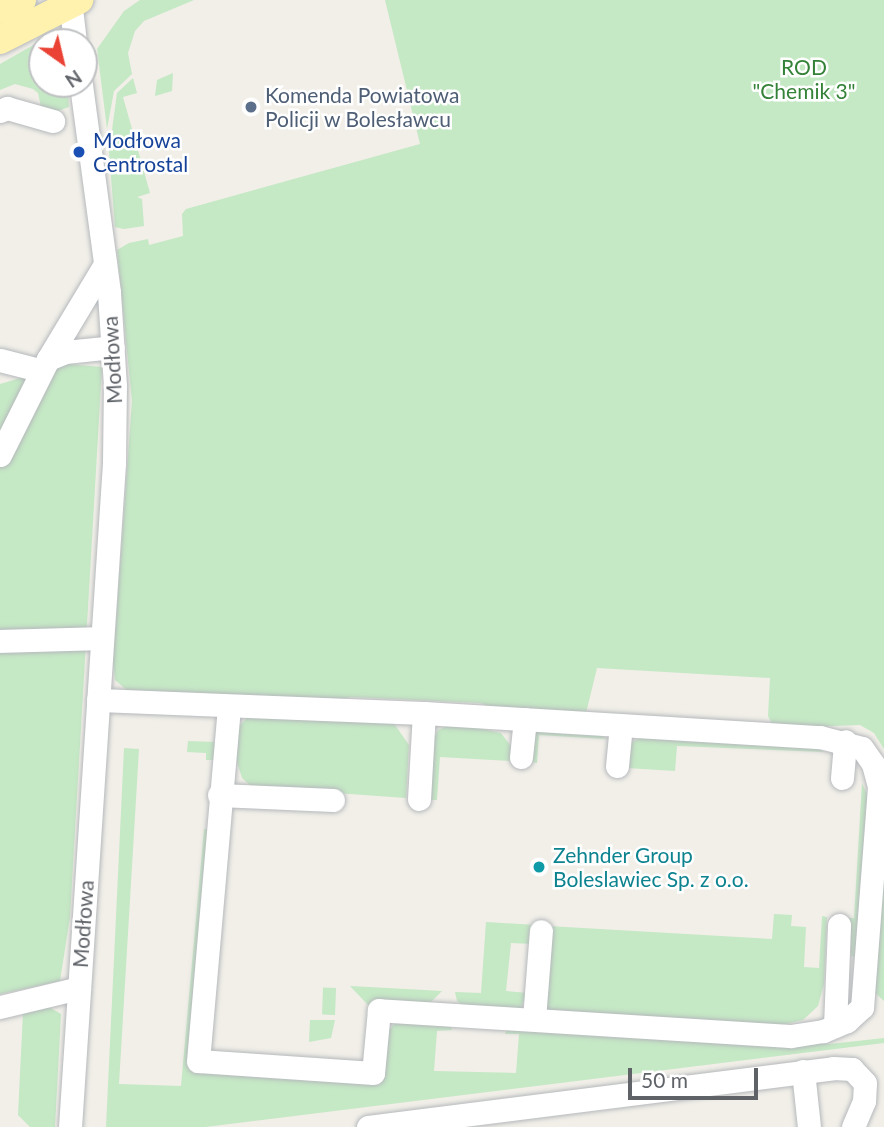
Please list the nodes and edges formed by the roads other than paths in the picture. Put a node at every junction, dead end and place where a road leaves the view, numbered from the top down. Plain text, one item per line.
1 (22, 0) edge
2 (73, 1) edge
3 (0, 10) edge
4 (74, 28) edge
5 (0, 40) edge
6 (83, 98) edge
7 (0, 111) edge
8 (53, 121) dead end
9 (105, 264) junction
10 (113, 347) junction
11 (0, 360) edge
12 (43, 364) junction
13 (0, 455) edge
14 (102, 638) junction
15 (0, 641) edge
16 (98, 700) junction
17 (229, 706) junction
18 (424, 713) junction
19 (525, 719) junction
20 (621, 725) junction
21 (845, 741) junction
22 (521, 757) dead end
23 (617, 766) dead end
24 (842, 778) dead end
25 (219, 795) junction
26 (419, 799) dead end
27 (333, 800) dead end
28 (839, 925) dead end
29 (541, 931) dead end
30 (79, 988) junction
31 (0, 1007) edge
32 (534, 1019) junction
33 (835, 1026) junction
34 (803, 1071) junction
35 (71, 1127) edge
36 (368, 1127) edge
37 (809, 1127) edge
38 (853, 1127) edge

1 - 3 main road
2 - 4 street
2 - 5 main road
6 - 9 street, Modłowa
7 - 8 street
9 - 10 street, Modłowa
9 - 12 street
10 - 12 street
10 - 14 street, Modłowa
11 - 12 street
12 - 13 street
14 - 15 street
14 - 16 street, Modłowa
16 - 17 street
16 - 30 street, Modłowa
17 - 18 street
17 - 25 street
18 - 19 street
18 - 26 street
19 - 20 street
19 - 22 street
20 - 21 street
20 - 23 street
21 - 24 street
21 - 33 street
25 - 27 street
25 - 32 street
28 - 33 street
29 - 32 street
30 - 31 street
30 - 35 street, Modłowa
32 - 33 street
34 - 36 street
34 - 37 street
34 - 38 street

